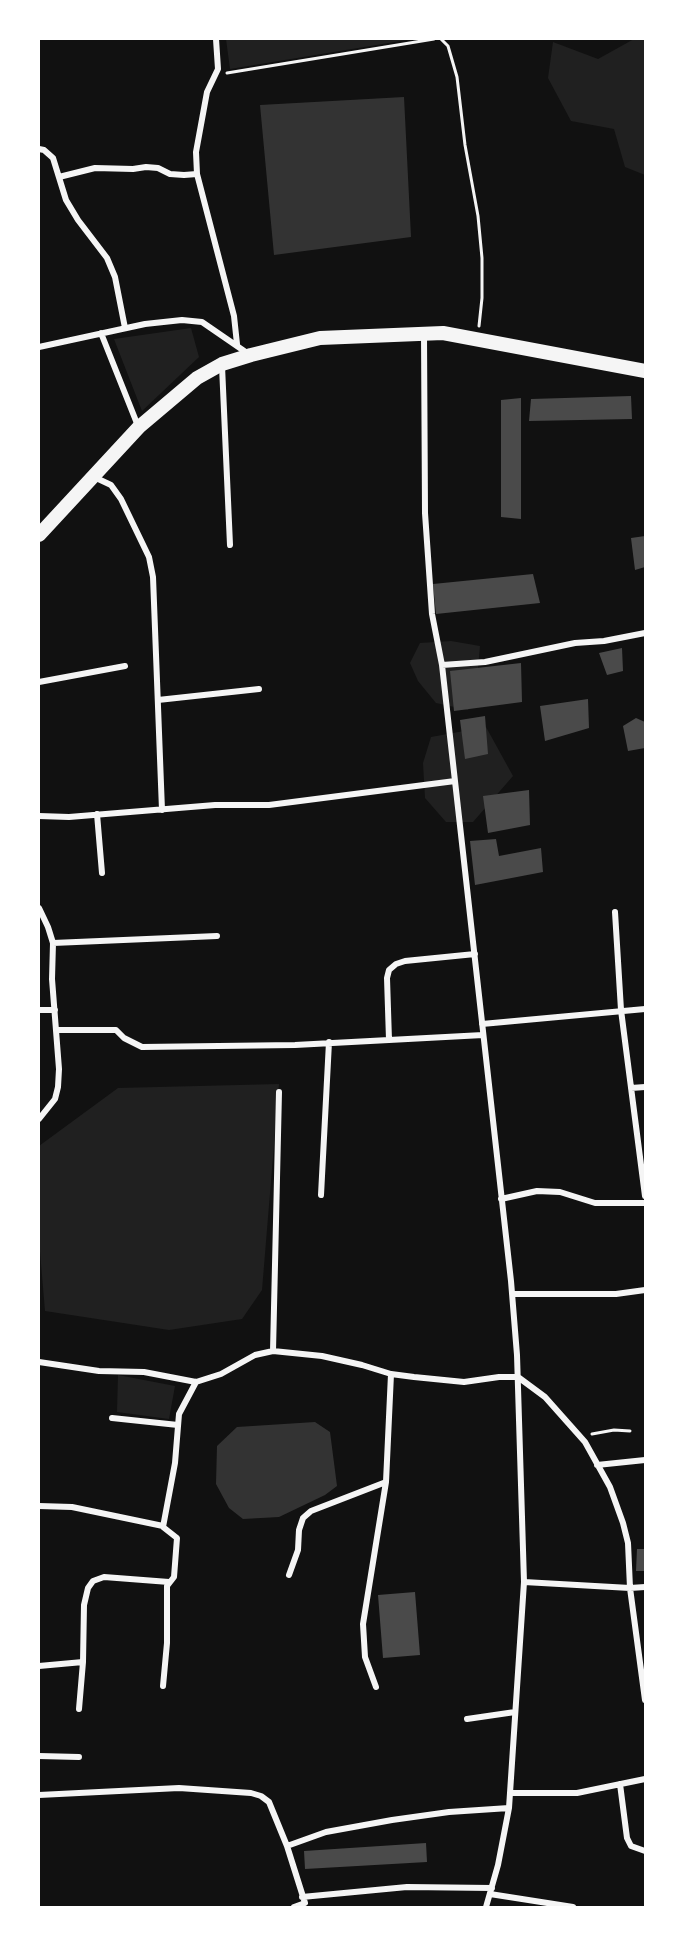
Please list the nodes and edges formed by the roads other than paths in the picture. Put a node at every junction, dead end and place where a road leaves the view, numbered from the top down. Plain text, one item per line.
1 (216, 39) edge
2 (39, 149) edge
3 (197, 174) junction
4 (59, 177) junction
5 (125, 328) junction
6 (101, 333) junction
7 (424, 334) junction
8 (237, 344) junction
9 (39, 347) edge
10 (251, 356) junction
11 (222, 364) junction
12 (645, 371) edge
13 (139, 427) junction
14 (93, 477) junction
15 (39, 535) edge
16 (230, 545) dead end
17 (645, 633) edge
18 (442, 665) junction
19 (125, 666) dead end
20 (39, 682) edge
21 (259, 689) dead end
22 (158, 700) junction
23 (455, 781) junction
24 (162, 810) junction
25 (97, 814) junction
26 (39, 816) edge
27 (102, 873) dead end
28 (39, 908) edge
29 (615, 912) dead end
30 (217, 936) dead end
31 (53, 943) junction
32 (475, 954) junction
33 (645, 1009) edge
34 (39, 1010) edge
35 (56, 1010) junction
36 (621, 1010) junction
37 (483, 1024) junction
38 (56, 1030) junction
39 (483, 1035) junction
40 (389, 1040) junction
41 (329, 1042) junction
42 (645, 1087) edge
43 (631, 1088) junction
44 (279, 1092) dead end
45 (39, 1119) edge
46 (321, 1194) dead end
47 (645, 1196) edge
48 (501, 1198) junction
49 (645, 1203) edge
50 (645, 1290) edge
51 (512, 1294) junction
52 (273, 1351) junction
53 (39, 1362) edge
54 (391, 1374) junction
55 (518, 1377) junction
56 (196, 1382) junction
57 (112, 1418) dead end
58 (178, 1425) junction
59 (645, 1460) edge
60 (597, 1465) junction
61 (386, 1482) junction
62 (39, 1506) edge
63 (163, 1526) junction
64 (289, 1575) dead end
65 (170, 1582) junction
66 (524, 1582) junction
67 (645, 1587) edge
68 (630, 1588) junction
69 (83, 1662) junction
70 (39, 1666) edge
71 (163, 1686) dead end
72 (376, 1687) dead end
73 (645, 1700) edge
74 (79, 1709) dead end
75 (515, 1712) junction
76 (468, 1719) dead end
77 (39, 1756) edge
78 (79, 1757) dead end
79 (645, 1779) edge
80 (620, 1784) junction
81 (510, 1792) junction
82 (39, 1796) edge
83 (509, 1808) junction
84 (287, 1846) junction
85 (645, 1851) edge
86 (491, 1891) junction
87 (305, 1903) edge
88 (294, 1907) edge
89 (486, 1907) edge
90 (573, 1907) edge

1 - 3 street
2 - 4 street
3 - 4 street
3 - 8 street
4 - 5 street
5 - 6 street
5 - 8 street
6 - 9 street
6 - 13 street
7 - 10 main road
7 - 12 main road
7 - 18 street
8 - 10 street
10 - 11 main road
11 - 13 main road
11 - 16 street
13 - 14 main road
14 - 15 main road
14 - 22 street
17 - 18 street
18 - 23 street
19 - 20 street
21 - 22 street
22 - 24 street
23 - 24 street
23 - 32 street
24 - 25 street
25 - 26 street
25 - 27 street
28 - 31 street
29 - 36 street
30 - 31 street
31 - 35 street
32 - 37 street
32 - 40 street
33 - 36 street
34 - 35 street
35 - 38 street
36 - 37 street
36 - 43 street
37 - 39 street
38 - 41 street
38 - 45 street
39 - 40 street
39 - 48 street
40 - 41 street
41 - 46 street
42 - 43 street
43 - 47 street
44 - 52 street
48 - 49 street
48 - 51 street
50 - 51 street
51 - 55 street
52 - 54 street
52 - 56 street
53 - 56 street
54 - 55 street
54 - 61 street
55 - 60 street
55 - 66 street
56 - 58 street
57 - 58 street
58 - 63 street
59 - 60 street
60 - 68 street
61 - 64 street
61 - 72 street
62 - 63 street
63 - 65 street
65 - 69 street
65 - 71 street
66 - 68 street
66 - 75 street
67 - 68 street
68 - 73 street
69 - 70 street
69 - 74 street
75 - 76 street
75 - 81 street
77 - 78 street
79 - 80 street
80 - 81 street
80 - 85 street
81 - 83 street
82 - 84 street
83 - 84 street
83 - 86 street
84 - 87 street
86 - 87 street
86 - 89 street
86 - 90 street
87 - 88 street

